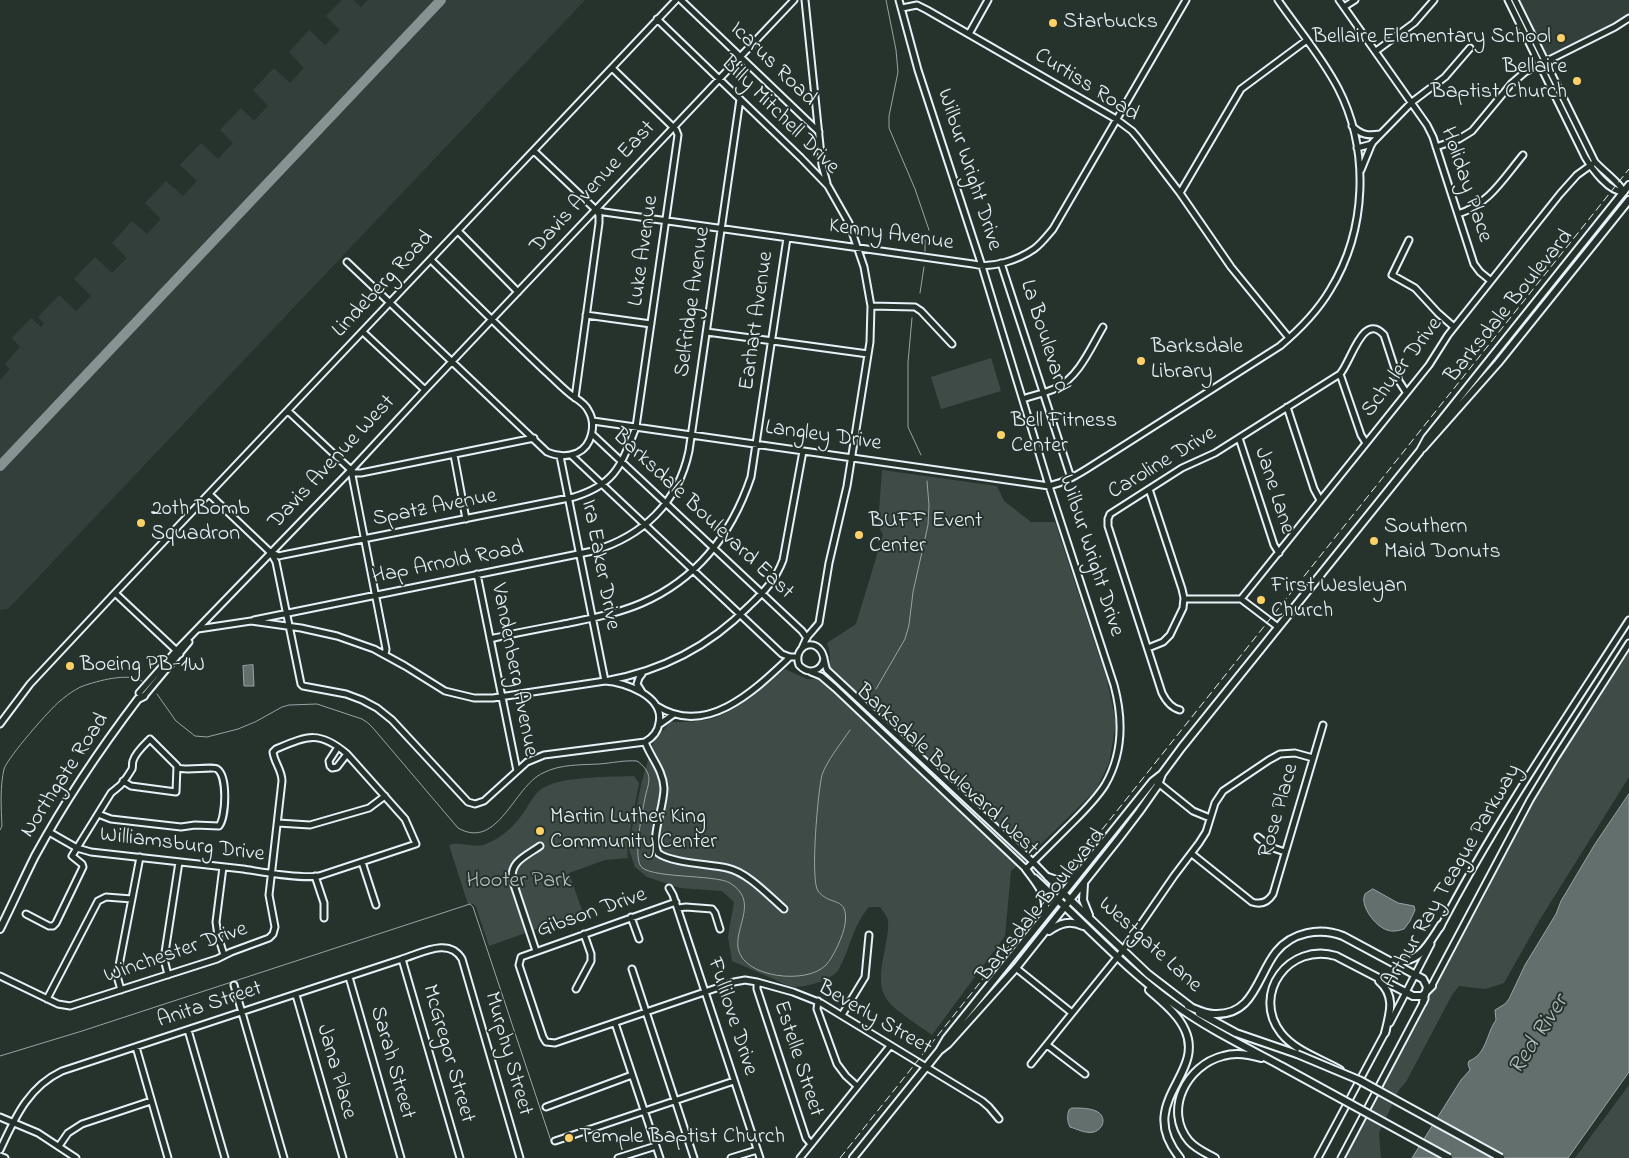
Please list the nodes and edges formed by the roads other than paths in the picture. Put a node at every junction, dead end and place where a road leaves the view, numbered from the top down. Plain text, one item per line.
1 (676, 0) edge
2 (681, 0) edge
3 (794, 0) edge
4 (805, 0) edge
5 (899, 0) edge
6 (988, 0) edge
7 (1186, 0) edge
8 (1278, 0) edge
9 (1339, 0) edge
10 (1354, 0) edge
11 (1434, 0) edge
12 (1508, 0) edge
13 (1516, 0) edge
14 (919, 3) edge
15 (1344, 7) junction
16 (902, 8) junction
17 (1517, 11) junction
18 (1629, 18) edge
19 (657, 19) junction
20 (968, 34) junction
21 (1307, 40) junction
22 (1470, 48) dead end
23 (1376, 51) junction
24 (740, 57) junction
25 (1545, 62) junction
26 (1540, 65) junction
27 (612, 68) junction
28 (719, 79) junction
29 (740, 99) junction
30 (1412, 102) junction
31 (1567, 114) junction
32 (1116, 120) junction
33 (1352, 126) junction
34 (674, 127) junction
35 (819, 132) junction
36 (1580, 133) junction
37 (1381, 134) junction
38 (1574, 136) junction
39 (1372, 143) junction
40 (1436, 147) junction
41 (1356, 148) junction
42 (534, 150) junction
43 (1523, 154) dead end
44 (1592, 164) junction
45 (1360, 173) junction
46 (1629, 185) edge
47 (828, 186) junction
48 (1180, 193) junction
49 (1627, 197) edge
50 (596, 210) junction
51 (1458, 214) junction
52 (666, 221) junction
53 (721, 228) junction
54 (458, 231) junction
55 (787, 238) junction
56 (1409, 240) dead end
57 (859, 248) junction
58 (430, 260) junction
59 (347, 262) dead end
60 (1001, 263) junction
61 (982, 266) junction
62 (1491, 281) junction
63 (518, 292) junction
64 (390, 302) junction
65 (871, 306) junction
66 (586, 315) junction
67 (492, 319) junction
68 (651, 324) junction
69 (1103, 327) dead end
70 (1454, 327) junction
71 (363, 332) junction
72 (707, 332) junction
73 (1289, 338) junction
74 (772, 342) junction
75 (952, 344) dead end
76 (868, 354) junction
77 (1492, 357) junction
78 (452, 361) junction
79 (1498, 363) junction
80 (1340, 374) junction
81 (425, 390) junction
82 (1044, 392) junction
83 (1406, 392) junction
84 (575, 398) junction
85 (1023, 399) junction
86 (1461, 401) junction
87 (1287, 407) junction
88 (288, 411) junction
89 (593, 422) junction
90 (636, 428) junction
91 (592, 434) junction
92 (692, 435) junction
93 (534, 438) junction
94 (1238, 438) junction
95 (1366, 443) junction
96 (757, 444) junction
97 (803, 451) junction
98 (454, 455) junction
99 (570, 455) junction
100 (560, 456) junction
101 (852, 458) junction
102 (622, 463) junction
103 (351, 470) junction
104 (1071, 478) junction
105 (603, 485) junction
106 (1049, 486) junction
107 (1148, 488) junction
108 (209, 494) junction
109 (569, 498) junction
110 (1320, 500) junction
111 (665, 503) junction
112 (466, 519) junction
113 (645, 525) junction
114 (364, 540) junction
115 (714, 548) junction
116 (272, 552) junction
117 (1279, 553) junction
118 (580, 554) junction
119 (693, 570) junction
120 (477, 574) junction
121 (115, 593) junction
122 (762, 593) junction
123 (375, 595) junction
124 (1184, 599) junction
125 (1242, 599) junction
126 (286, 613) junction
127 (741, 614) junction
128 (593, 618) junction
129 (1629, 620) edge
130 (251, 621) junction
131 (288, 626) junction
132 (1278, 627) junction
133 (198, 629) junction
134 (807, 636) junction
135 (490, 638) junction
136 (1629, 643) edge
137 (810, 645) junction
138 (802, 648) junction
139 (1148, 648) junction
140 (178, 652) junction
141 (385, 655) junction
142 (790, 657) junction
143 (798, 657) junction
144 (824, 658) junction
145 (808, 671) junction
146 (643, 672) junction
147 (605, 681) junction
148 (644, 695) junction
149 (140, 696) joint
150 (502, 697) junction
151 (656, 705) junction
152 (1180, 710) dead end
153 (674, 714) junction
154 (0, 724) edge
155 (1323, 725) dead end
156 (658, 727) junction
157 (645, 742) junction
158 (338, 747) junction
159 (273, 752) joint
160 (347, 754) junction
161 (1313, 758) junction
162 (178, 768) junction
163 (517, 771) junction
164 (123, 781) junction
165 (1157, 781) junction
166 (385, 796) junction
167 (98, 814) junction
168 (1210, 818) junction
169 (278, 823) junction
170 (49, 832) junction
171 (1113, 832) junction
172 (1120, 837) junction
173 (1258, 837) dead end
174 (540, 846) dead end
175 (77, 848) junction
176 (1285, 852) junction
177 (1192, 854) junction
178 (140, 858) junction
179 (180, 862) junction
180 (362, 862) junction
181 (1033, 862) junction
182 (223, 867) junction
183 (1026, 869) junction
184 (1080, 872) junction
185 (272, 873) junction
186 (315, 876) junction
187 (1048, 877) junction
188 (1084, 882) junction
189 (669, 888) dead end
190 (1064, 893) junction
191 (132, 899) junction
192 (1058, 900) junction
193 (1070, 900) junction
194 (676, 902) junction
195 (376, 905) dead end
196 (1065, 907) junction
197 (678, 908) junction
198 (784, 909) dead end
199 (26, 914) dead end
200 (631, 917) junction
201 (324, 918) dead end
202 (1044, 918) junction
203 (1091, 918) junction
204 (1441, 925) junction
205 (1087, 928) junction
206 (0, 929) edge
207 (720, 929) dead end
208 (584, 934) junction
209 (869, 935) dead end
210 (1042, 936) junction
211 (639, 939) dead end
212 (1123, 950) junction
213 (536, 951) junction
214 (224, 955) junction
215 (1117, 957) junction
216 (402, 959) junction
217 (462, 959) joint
218 (1388, 961) junction
219 (1008, 962) junction
220 (1016, 968) junction
221 (632, 969) dead end
222 (1368, 973) junction
223 (1136, 974) junction
224 (168, 975) junction
225 (1415, 975) junction
226 (0, 976) edge
227 (349, 977) junction
228 (757, 982) junction
229 (234, 985) dead end
230 (1432, 986) junction
231 (576, 989) dead end
232 (121, 990) junction
233 (705, 992) junction
234 (1406, 992) junction
235 (1426, 992) junction
236 (296, 995) junction
237 (47, 999) junction
238 (818, 1002) junction
239 (1424, 1002) junction
240 (1188, 1006) junction
241 (646, 1011) junction
242 (242, 1012) junction
243 (1072, 1013) junction
244 (842, 1015) junction
245 (615, 1023) junction
246 (188, 1030) junction
247 (1385, 1033) junction
248 (548, 1043) joint
249 (1046, 1044) junction
250 (890, 1046) junction
251 (136, 1047) junction
252 (1298, 1051) junction
253 (939, 1052) junction
254 (1031, 1064) dead end
255 (1281, 1066) junction
256 (926, 1068) junction
257 (1085, 1074) dead end
258 (632, 1076) junction
259 (734, 1081) junction
260 (857, 1086) junction
261 (676, 1100) junction
262 (151, 1101) junction
263 (546, 1107) dead end
264 (644, 1111) junction
265 (0, 1116) edge
266 (999, 1119) dead end
267 (13, 1122) junction
268 (555, 1141) dead end
269 (811, 1144) junction
270 (59, 1146) junction
271 (656, 1146) junction
272 (0, 1150) edge
273 (757, 1150) junction
274 (0, 1156) edge
275 (855, 1156) edge
276 (5, 1158) edge
277 (76, 1158) edge
278 (168, 1158) edge
279 (225, 1158) edge
280 (284, 1158) edge
281 (342, 1158) edge
282 (401, 1158) edge
283 (460, 1158) edge
284 (520, 1158) edge
285 (618, 1158) edge
286 (660, 1158) edge
287 (694, 1158) edge
288 (731, 1158) edge
289 (760, 1158) edge
290 (800, 1158) edge
291 (863, 1158) edge
292 (1180, 1158) edge
293 (1215, 1158) edge
294 (1318, 1158) edge
295 (1341, 1158) edge
296 (1449, 1158) edge
297 (1501, 1158) edge

1 - 19 street, Lindeberg Road
2 - 24 street, Icarus Road
3 - 24 street, Davis Avenue East
4 - 35 street
5 - 16 street, Wilbur Wright Drive
6 - 20 street
7 - 32 street, Kenny Avenue
8 - 21 street
9 - 15 street, Holiday Place
10 - 15 street
11 - 23 street
12 - 17 street
13 - 17 street
14 - 16 street, Curtiss Road
14 - 20 street, Curtiss Road
15 - 23 street, Holiday Place
16 - 61 street, Wilbur Wright Drive
17 - 25 street
17 - 26 street
18 - 25 street
19 - 27 street, Lindeberg Road
19 - 28 street, Billy Mitchell Drive
20 - 32 street, Curtiss Road
21 - 33 street
21 - 48 street
22 - 30 street
23 - 30 street, Holiday Place
24 - 28 street, Davis Avenue East
24 - 35 street, Icarus Road
25 - 26 street
25 - 31 street
26 - 31 street
26 - 40 street
27 - 34 street
27 - 42 street, Lindeberg Road
28 - 29 street, Billy Mitchell Drive
28 - 34 street, Davis Avenue East
29 - 47 street, Billy Mitchell Drive
29 - 53 street, Selfridge Avenue
30 - 37 street
30 - 40 street, Holiday Place
31 - 36 street
31 - 38 street
32 - 48 street, Curtiss Road
32 - 60 street, Kenny Avenue
33 - 37 street
33 - 41 street
34 - 50 street, Davis Avenue East
34 - 52 street, Luke Avenue
35 - 47 street
36 - 38 street
36 - 44 street
37 - 39 street
38 - 44 street
39 - 41 street
39 - 45 street
40 - 51 street, Holiday Place
41 - 45 street
42 - 50 street
42 - 54 street, Lindeberg Road
43 - 51 street
44 - 49 street
44 - 62 street, Schuler Drive
45 - 73 street
46 - 49 main road, Barksdale Boulevard
47 - 57 street, Billy Mitchell Drive
48 - 73 street, Curtiss Road
49 - 77 main road, Barksdale Boulevard
49 - 79 main road, Barksdale Boulevard
50 - 52 street, Kenny Avenue
50 - 63 street, Davis Avenue East
50 - 66 street
51 - 62 street, Holiday Place
52 - 53 street, Kenny Avenue
52 - 68 street, Luke Avenue
53 - 55 street, Kenny Avenue
53 - 72 street, Selfridge Avenue
54 - 58 street, Lindeberg Road
54 - 63 street
55 - 57 street, Kenny Avenue
55 - 74 street, Earhart Avenue
56 - 70 street
57 - 61 street, Kenny Avenue
57 - 65 street, Billy Mitchell Drive
58 - 64 street, Lindeberg Road
58 - 67 street, Barksdale Boulevard East
59 - 64 street
60 - 61 street, Kenny Avenue
60 - 82 street, La Boulevard
61 - 85 street, Wilbur Wright Drive
62 - 70 street, Schuler Drive
63 - 67 street, Davis Avenue East
64 - 71 street, Lindeberg Road
64 - 78 street
65 - 75 street
65 - 76 street, Billy Mitchell Drive
66 - 68 street
66 - 84 street
67 - 78 street, Davis Avenue West
67 - 84 street, Barksdale Boulevard East
68 - 90 street, Luke Avenue
69 - 82 street
70 - 83 street, Schuler Drive
71 - 81 street
71 - 88 street, Lindeberg Road
72 - 74 street
72 - 92 street, Selfridge Avenue
73 - 104 street
74 - 76 street
74 - 96 street, Earhart Avenue
76 - 101 street, Billy Mitchell Drive
77 - 79 main road
77 - 86 main road, Barksdale Boulevard
78 - 81 street, Davis Avenue West
78 - 93 street
79 - 86 main road, Barksdale Boulevard
80 - 83 street, Caroline Drive
80 - 87 street, Caroline Drive
80 - 95 street
81 - 103 street, Davis Avenue West
82 - 85 street
82 - 104 street, La Boulevard
83 - 95 street, Schuler Drive
84 - 89 street, Barksdale Boulevard East
85 - 106 street, Wilbur Wright Drive
86 - 132 main road, Barksdale Boulevard
87 - 94 street, Caroline Drive
87 - 110 street
88 - 103 street
88 - 108 street, Lindeberg Road
89 - 90 street, Langley Drive
89 - 91 street, Barksdale Boulevard East
90 - 92 street, Langley Drive
90 - 102 street, Luke Avenue
91 - 99 street
91 - 102 street, Barksdale Boulevard East
92 - 96 street, Langley Drive
92 - 111 street, Selfridge Avenue
93 - 98 street
93 - 100 street
94 - 107 street, Caroline Drive
94 - 117 street, Jane Lane
95 - 110 street, Schuler Drive
96 - 97 street, Langley Drive
96 - 115 street, Earhart Avenue
97 - 101 street, Langley Drive
97 - 122 street
98 - 103 street
98 - 112 street
99 - 100 street
99 - 105 street
100 - 109 street, Ira Eaker Drive
101 - 106 street, Langley Drive
101 - 134 street, Billy Mitchell Drive
102 - 105 street, Luke Avenue
102 - 111 street, Barksdale Boulevard East
103 - 114 street
103 - 116 street, Davis Avenue West
104 - 106 street
105 - 109 street, Spatz Avenue
105 - 113 street
106 - 181 street, Wilbur Wright Drive
107 - 124 street
107 - 139 street, Caroline Drive
108 - 116 street
108 - 121 street, Lindeberg Road
109 - 112 street, Spatz Avenue
109 - 118 street, Ira Eaker Drive
110 - 117 street, Schuler Drive
111 - 113 street, Selfridge Avenue
111 - 115 street, Barksdale Boulevard East
112 - 114 street, Spatz Avenue
113 - 118 street, Hap Arnold Road
113 - 119 street
114 - 116 street, Spatz Avenue
114 - 123 street
115 - 119 street, Earhart Avenue
115 - 122 street, Barksdale Boulevard East
116 - 126 street
116 - 133 street, Davis Avenue West
117 - 125 street, Schuler Drive
118 - 120 street, Hap Arnold Road
118 - 128 street, Ira Eaker Drive
119 - 127 street
119 - 128 street, Earhart Avenue
120 - 123 street, Hap Arnold Road
120 - 135 street, Vandenberg Avenue
121 - 140 street
121 - 154 street, Lindeberg Road
122 - 127 street
122 - 134 street, Barksdale Boulevard East
123 - 126 street, Hap Arnold Road
123 - 141 street
124 - 125 street
124 - 139 street
125 - 132 street
126 - 130 street, Hap Arnold Road
126 - 131 street
127 - 142 street
127 - 146 street
128 - 135 street, Earhart Avenue
128 - 147 street, Ira Eaker Drive
129 - 204 street, Arthur Ray Teague Parkway
130 - 131 street
130 - 133 street
131 - 141 street
131 - 163 street
132 - 165 main road, Barksdale Boulevard
133 - 140 street, Davis Avenue West
134 - 137 street, Barksdale Boulevard East
134 - 138 street, Billy Mitchell Drive
135 - 150 street, Vandenberg Avenue
136 - 230 street, Arthur Ray Teague Parkway
137 - 138 street
137 - 144 street
138 - 143 street
139 - 152 street, Caroline Drive
140 - 149 street, Davis Avenue West
141 - 150 street
142 - 143 street
142 - 153 street
143 - 145 street
144 - 145 street
144 - 181 street
145 - 183 street, Barksdale Boulevard West
146 - 147 street
146 - 148 street
147 - 148 street
147 - 150 street
148 - 151 street
149 - 170 main road, Northgate Road
150 - 163 street, Vandenberg Avenue
151 - 153 street
151 - 156 street
153 - 156 street
155 - 161 street, Rose Place
156 - 157 street
157 - 163 street
157 - 198 street
158 - 159 street, Williamsburg Drive
158 - 160 street, Williamsburg Drive
158 - 160 street
159 - 169 street, Winchester Drive
160 - 166 street, Williamsburg Drive
161 - 168 street
161 - 176 street, Rose Place
162 - 164 street
162 - 164 street
162 - 167 street
164 - 167 street
165 - 168 street
165 - 171 main road, Barksdale Boulevard
165 - 172 main road, Barksdale Boulevard
166 - 169 street
166 - 180 street, Williamsburg Drive
167 - 175 street
168 - 177 street
169 - 185 street, Winchester Drive
170 - 175 street, Williamsburg Drive
170 - 206 main road, Northgate Road
171 - 172 main road
171 - 184 main road, Barksdale Boulevard
172 - 188 main road, Barksdale Boulevard
173 - 176 street
174 - 213 street
175 - 178 street, Williamsburg Drive
175 - 199 street
176 - 177 street, Rose Place
177 - 212 street
178 - 179 street, Williamsburg Drive
178 - 191 street
179 - 182 street, Williamsburg Drive
179 - 224 street
180 - 186 street, Williamsburg Drive
180 - 195 street
181 - 183 street, Wilbur Wright Drive
181 - 187 street
182 - 185 street, Williamsburg Drive
182 - 214 street
183 - 192 street, Barksdale Boulevard West
183 - 202 main road
184 - 187 main road
184 - 190 main road, Barksdale Boulevard
185 - 186 street, Williamsburg Drive
185 - 214 street, Winchester Drive
186 - 201 street
187 - 190 street
188 - 193 main road, Barksdale Boulevard
188 - 203 main road
189 - 194 street, Fullilove Drive
190 - 192 main road, Barksdale Boulevard
190 - 193 main road, Westgate Lane
191 - 232 street
191 - 237 street
192 - 196 main road, Westgate Lane
192 - 202 main road, Barksdale Boulevard
193 - 196 main road, Barksdale Boulevard
193 - 203 main road, Westgate Lane
194 - 197 street, Fullilove Drive
194 - 200 street, Gibson Drive
196 - 205 main road, Westgate Lane
196 - 210 main road, Barksdale Boulevard
197 - 207 street
197 - 233 street, Fullilove Drive
200 - 208 street, Gibson Drive
200 - 211 street
202 - 219 main road, Barksdale Boulevard
203 - 212 main road, Westgate Lane
204 - 218 main road
204 - 225 street, Arthur Ray Teague Parkway
205 - 210 main road
205 - 215 main road, Westgate Lane
208 - 213 street, Gibson Drive
208 - 231 street
209 - 244 street
210 - 220 main road, Barksdale Boulevard
212 - 215 street
212 - 240 main road, Westgate Lane
213 - 248 street, Gibson Drive
214 - 224 street, Winchester Drive
215 - 223 main road, Westgate Lane
215 - 243 street
216 - 217 street, Anita Street
216 - 227 street, Anita Street
216 - 283 street, McGregor Street
217 - 284 street, Murphy Street
218 - 225 main road
218 - 240 main road
219 - 220 main road
219 - 253 main road, Barksdale Boulevard
220 - 243 street
220 - 253 main road, Barksdale Boulevard
221 - 241 street
222 - 234 main road
222 - 247 main road
222 - 252 main road
223 - 255 main road, Westgate Lane
223 - 292 main road
224 - 232 street, Winchester Drive
225 - 234 street, Arthur Ray Teague Parkway
225 - 235 main road
226 - 237 street, Winchester Drive
227 - 236 street, Anita Street
227 - 282 street, Sarah Street
228 - 233 street, Beverly Street
228 - 238 street, Beverly Street
228 - 269 street, Estelle Street
229 - 242 street
230 - 235 main road
230 - 239 street, Arthur Ray Teague Parkway
232 - 237 street, Winchester Drive
233 - 241 street, Beverly Street
233 - 259 street, Fullilove Drive
234 - 235 main road
234 - 247 street, Arthur Ray Teague Parkway
235 - 239 main road
236 - 242 street, Anita Street
236 - 281 street, Jana Place
238 - 244 street, Beverly Street
238 - 260 street
239 - 295 street, Arthur Ray Teague Parkway
240 - 252 main road, Westgate Lane
241 - 245 street, Beverly Street
241 - 261 street
242 - 246 street, Anita Street
242 - 280 street
243 - 249 street
244 - 250 street, Beverly Street
245 - 248 street, Beverly Street
245 - 258 street
246 - 251 street, Anita Street
246 - 279 street
247 - 294 street, Arthur Ray Teague Parkway
249 - 254 street
249 - 257 street
250 - 256 street, Beverly Street
250 - 260 street
251 - 262 street
251 - 267 street, Anita Street
252 - 297 main road, Westgate Lane, bridge
253 - 256 main road, Barksdale Boulevard
255 - 293 main road
255 - 296 main road, bridge
256 - 266 street, Beverly Street
256 - 275 main road, Barksdale Boulevard
258 - 263 street
258 - 264 street
259 - 261 street
259 - 273 street, Fullilove Drive
260 - 269 street
261 - 264 street
261 - 287 street
262 - 270 street
262 - 278 street
264 - 268 street
264 - 271 street
265 - 267 street
267 - 270 street
267 - 272 street, Anita Street
269 - 290 street
270 - 277 street
271 - 285 street
271 - 286 street
273 - 288 street
273 - 289 street, Fullilove Drive
274 - 276 street
275 - 291 street

